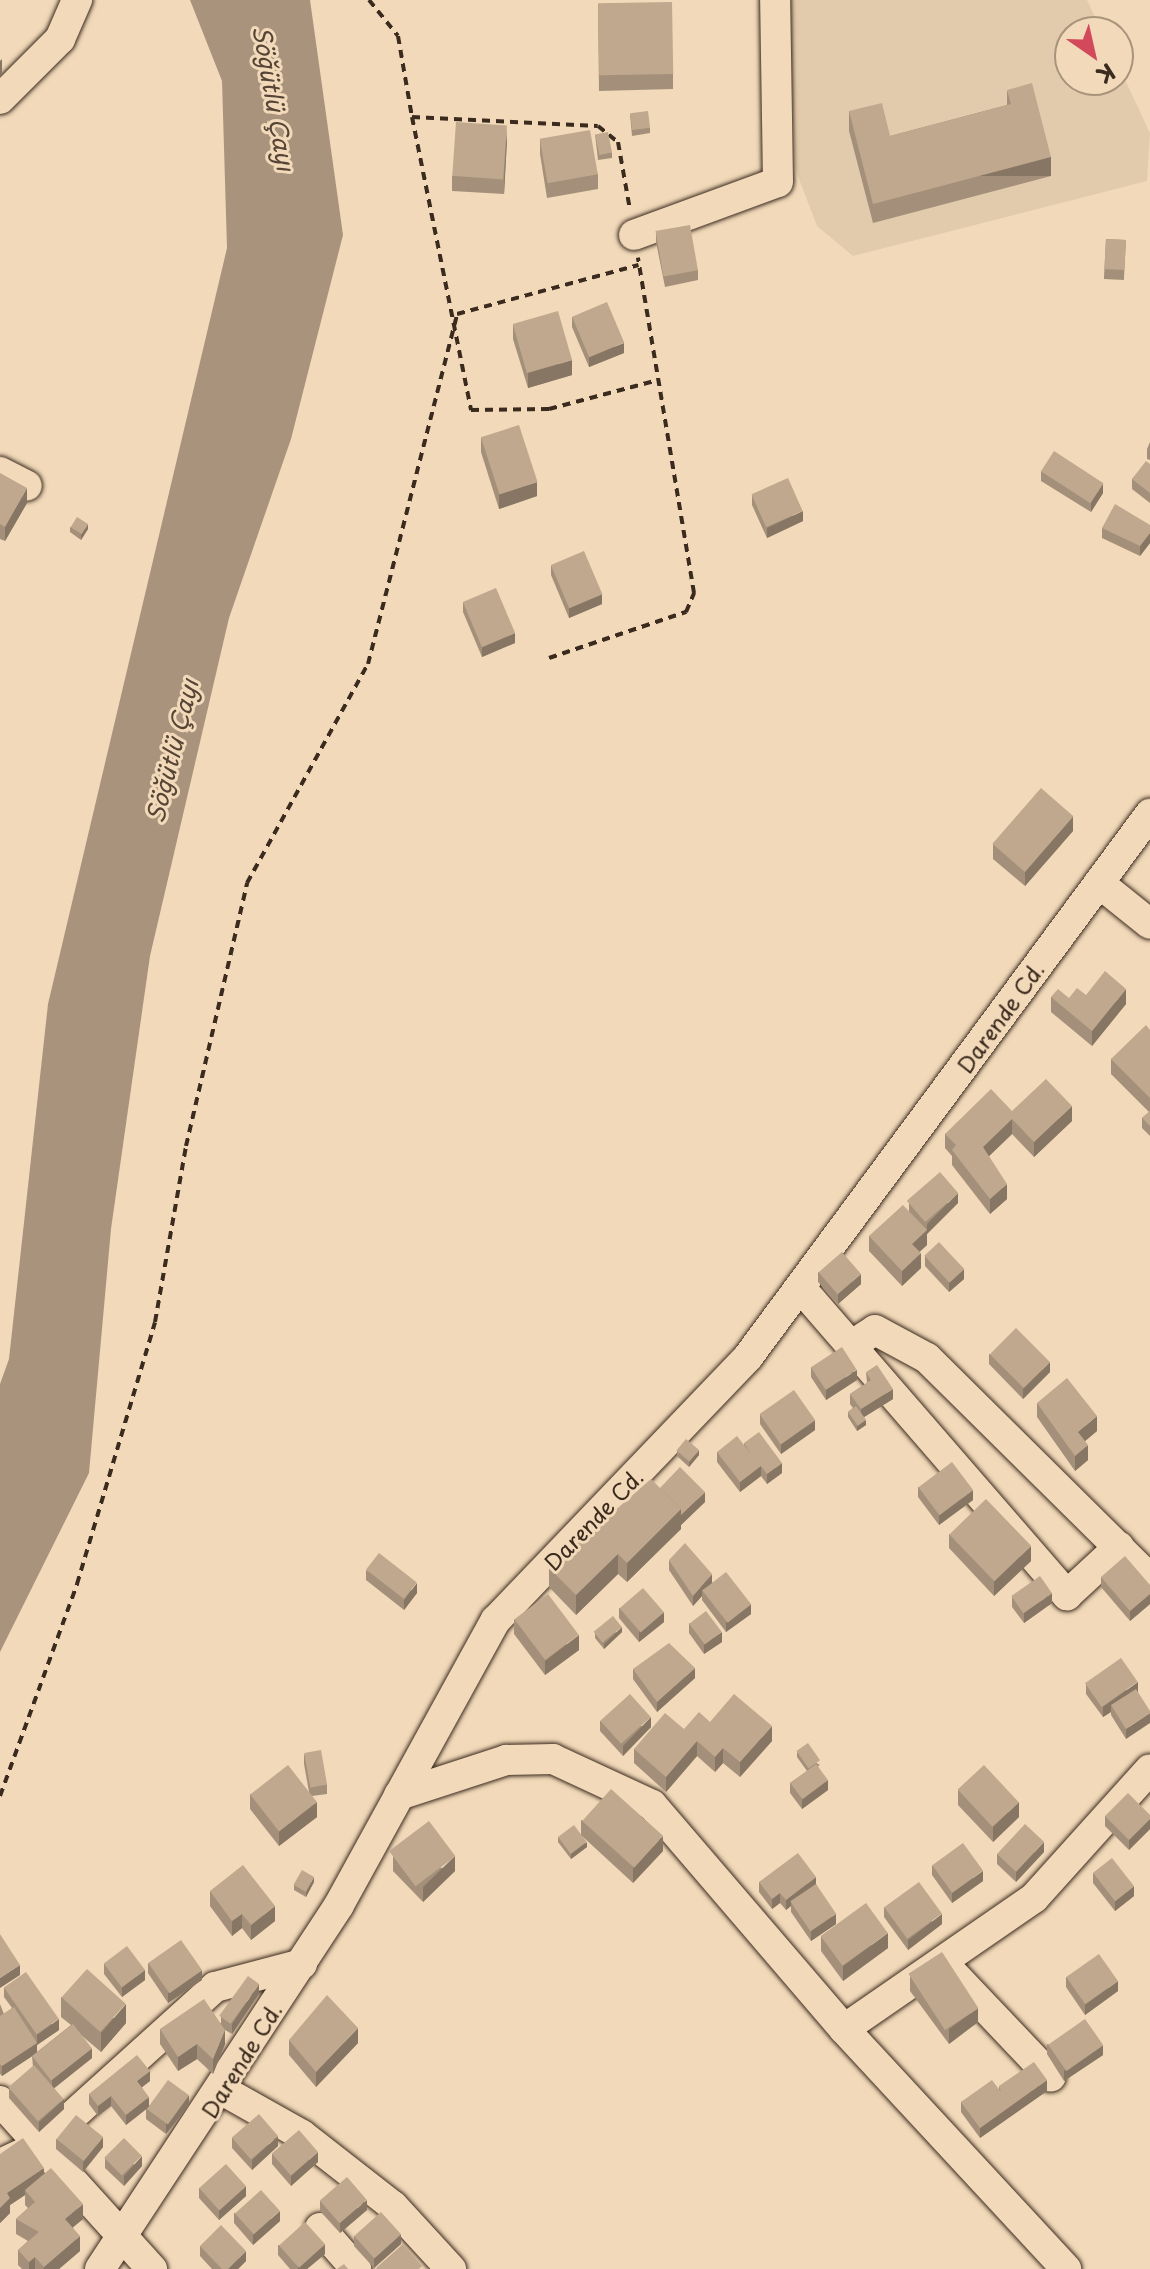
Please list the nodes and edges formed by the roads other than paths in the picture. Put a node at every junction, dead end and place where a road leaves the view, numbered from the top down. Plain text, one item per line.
1 (77, 0) edge
2 (775, 0) edge
3 (0, 99) edge
4 (634, 235) road end
5 (0, 472) edge
6 (27, 486) edge
7 (1150, 814) edge
8 (1099, 883) junction
9 (1150, 924) edge
10 (800, 1287) junction
11 (852, 1345) junction
12 (1119, 1547) junction
13 (1150, 1579) edge
14 (1150, 1769) edge
15 (399, 1795) junction
16 (942, 1962) junction
17 (302, 1964) junction
18 (844, 2029) junction
19 (1051, 2077) dead end
20 (222, 2090) junction
21 (0, 2101) edge
22 (39, 2146) junction
23 (0, 2164) edge
24 (320, 2228) dead end
25 (121, 2235) junction
26 (100, 2269) edge
27 (152, 2269) edge
28 (356, 2269) edge
29 (451, 2269) edge
30 (1066, 2269) edge

1 - 3 street
2 - 4 street
5 - 6 street
7 - 8 street, Darende Cd.
8 - 9 street
8 - 10 street, Darende Cd.
10 - 11 street
10 - 15 street, Darende Cd.
11 - 12 street
11 - 12 street
12 - 13 street
14 - 16 street
15 - 17 street, Darende Cd.
15 - 18 street
16 - 18 street
16 - 19 street
17 - 20 street, Darende Cd.
17 - 22 street
18 - 30 street
20 - 25 street, Darende Cd.
20 - 29 street
21 - 22 street
22 - 23 street
22 - 25 street
24 - 28 street
25 - 26 street, Darende Cd.
25 - 27 street

